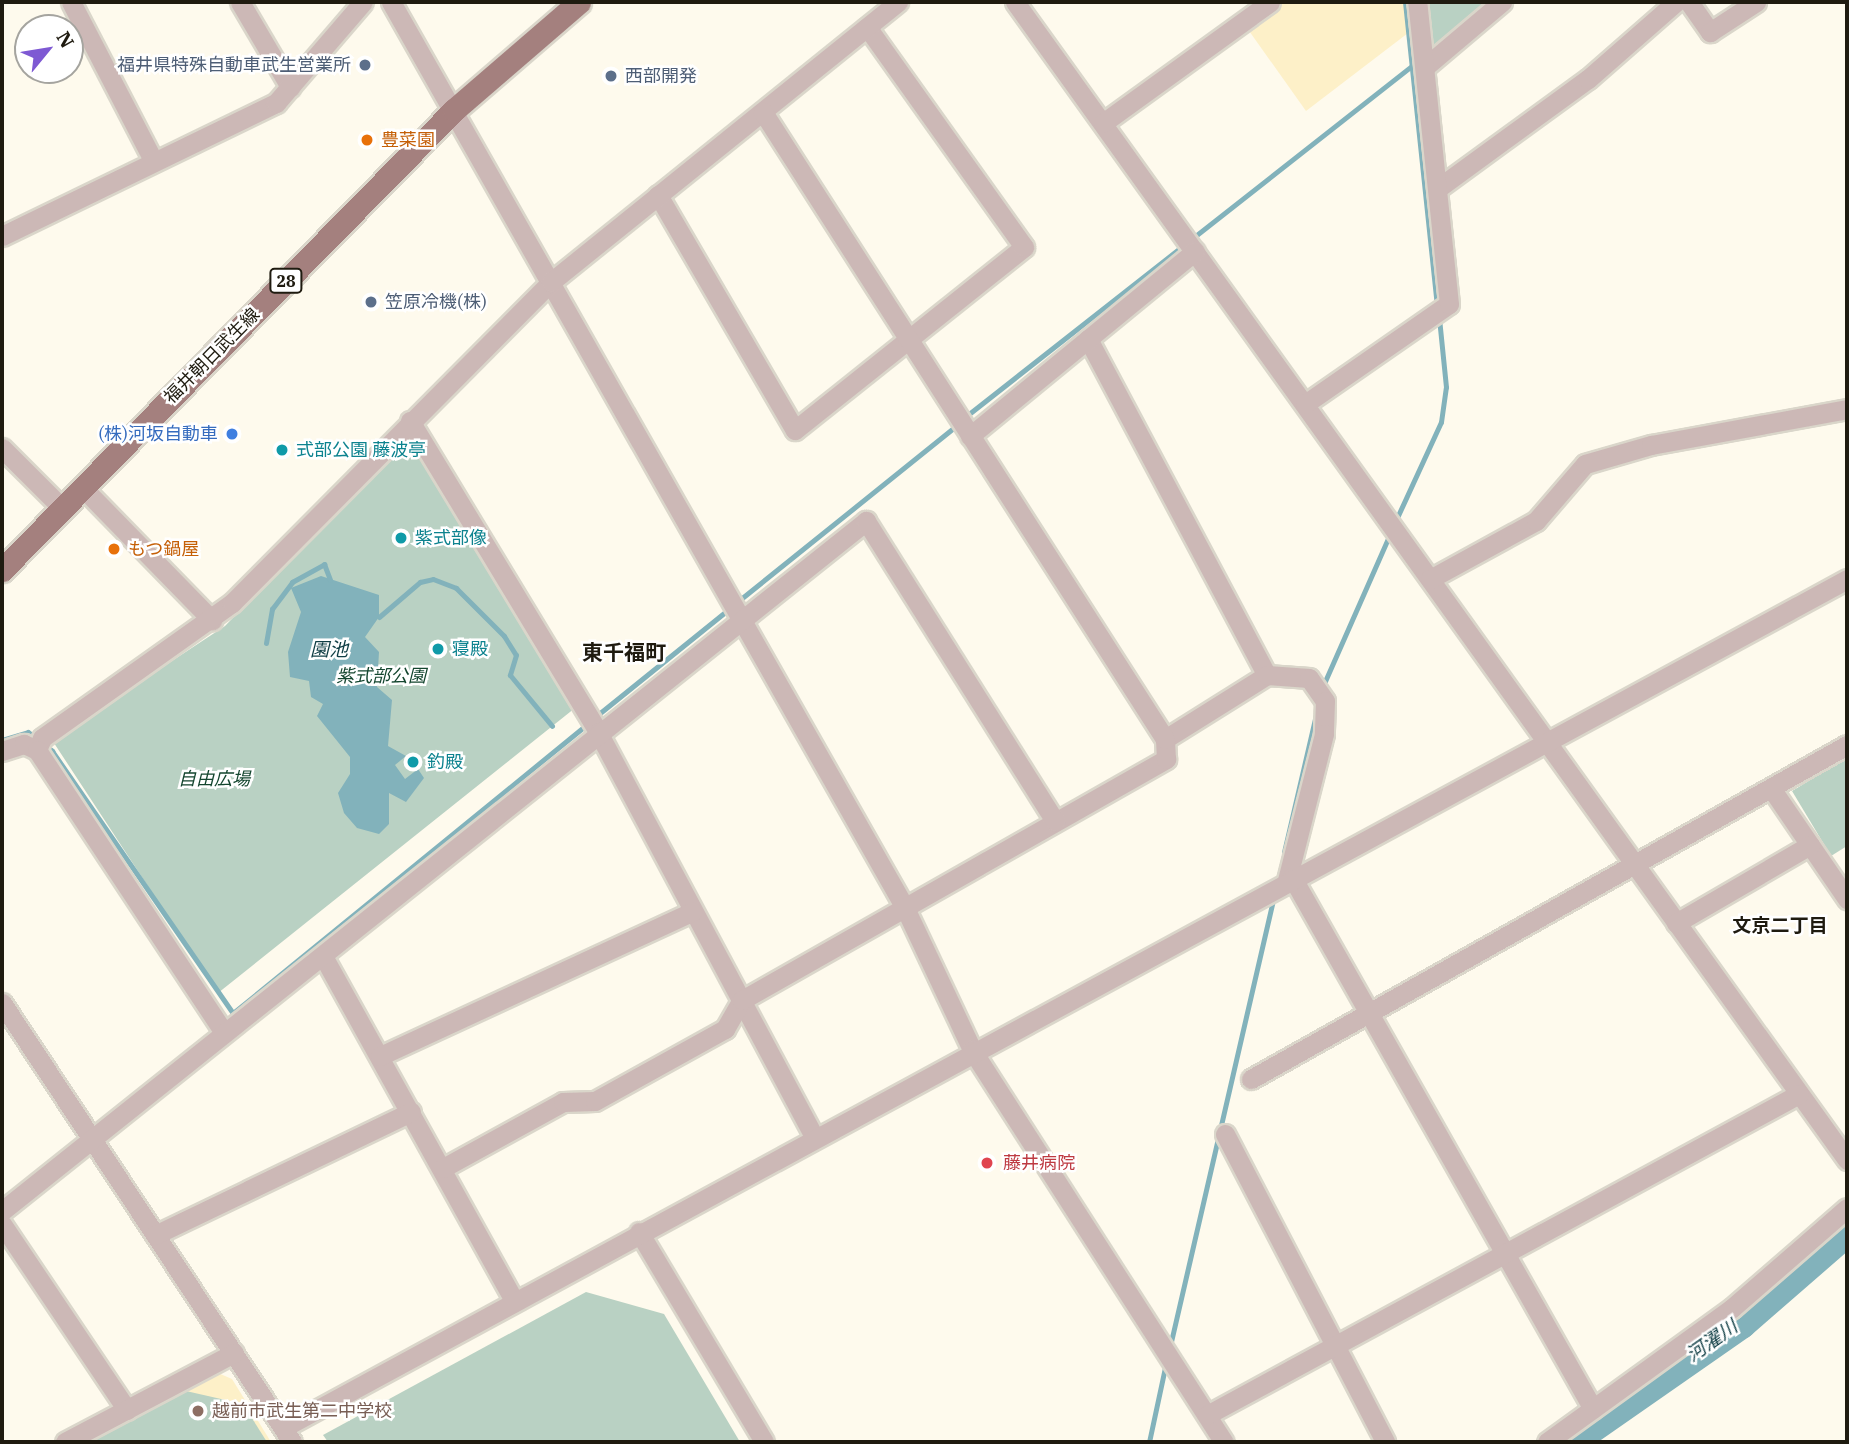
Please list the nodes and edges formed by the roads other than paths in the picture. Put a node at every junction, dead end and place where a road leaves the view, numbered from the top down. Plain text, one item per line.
1 (71, 2) edge
2 (240, 2) edge
3 (363, 2) edge
4 (391, 2) edge
5 (579, 2) edge
6 (898, 2) edge
7 (1016, 2) edge
8 (1270, 2) edge
9 (1417, 2) edge
10 (1502, 2) edge
11 (1676, 2) edge
12 (1689, 2) edge
13 (1756, 2) edge
14 (867, 27) junction
15 (1425, 67) junction
16 (290, 87) junction
17 (454, 110) junction
18 (763, 112) junction
19 (1103, 123) junction
20 (153, 162) junction
21 (1441, 186) junction
22 (658, 195) junction
23 (2, 236) edge
24 (1195, 251) junction
25 (551, 282) junction
26 (1088, 339) junction
27 (909, 341) junction
28 (1305, 404) junction
29 (1847, 409) edge
30 (410, 421) junction
31 (970, 436) junction
32 (2, 448) edge
33 (83, 488) junction
34 (62, 508) junction
35 (2, 570) edge
36 (1430, 579) junction
37 (1847, 579) edge
38 (740, 617) junction
39 (212, 620) junction
40 (1267, 675) junction
41 (598, 732) junction
42 (1544, 738) junction
43 (1165, 739) junction
44 (1847, 745) edge
45 (37, 750) junction
46 (2, 751) edge
47 (1771, 788) junction
48 (1055, 821) junction
49 (1810, 845) junction
50 (1636, 866) junction
51 (1289, 879) junction
52 (1847, 899) edge
53 (905, 908) junction
54 (692, 912) junction
55 (1676, 923) junction
56 (323, 956) junction
57 (742, 1000) junction
58 (2, 1003) edge
59 (1370, 1013) junction
60 (224, 1033) junction
61 (972, 1050) junction
62 (380, 1056) junction
63 (1251, 1079) dead end
64 (1799, 1094) junction
65 (411, 1112) junction
66 (1225, 1134) dead end
67 (814, 1137) junction
68 (92, 1140) junction
69 (1847, 1160) edge
70 (443, 1168) junction
71 (1847, 1208) edge
72 (2, 1212) edge
73 (2, 1224) edge
74 (639, 1232) junction
75 (155, 1235) junction
76 (1506, 1253) junction
77 (514, 1300) junction
78 (1336, 1346) junction
79 (234, 1353) junction
80 (1593, 1409) junction
81 (127, 1410) junction
82 (1207, 1415) junction
83 (288, 1435) edge
84 (65, 1442) edge
85 (764, 1442) edge
86 (1224, 1442) edge
87 (1385, 1442) edge
88 (1547, 1442) edge

1 - 20 street
2 - 16 street
3 - 16 street
4 - 17 street
5 - 17 main road, 福井朝日武生線 / 28
6 - 14 street
7 - 19 street
8 - 19 street
9 - 15 street
10 - 15 street
11 - 21 street
12 - 13 street
14 - 18 street
14 - 27 street
15 - 21 street
16 - 20 street
17 - 25 street
17 - 33 main road, 福井朝日武生線 / 28
18 - 22 street
18 - 27 street
19 - 24 street
20 - 23 street
21 - 28 street
22 - 25 street
22 - 27 street
24 - 26 street
24 - 28 street
25 - 30 street
25 - 38 street
26 - 31 street
26 - 40 street
27 - 31 street
28 - 36 street
29 - 36 street
30 - 39 street
30 - 41 street
31 - 43 street
32 - 34 street
33 - 34 main road, 福井朝日武生線 / 28
33 - 39 street
34 - 35 main road, 福井朝日武生線 / 28
36 - 42 street
37 - 42 street
38 - 41 street
38 - 48 street
38 - 53 street
39 - 45 street
40 - 43 street
40 - 51 street
41 - 54 street
41 - 56 street
42 - 50 street
42 - 51 street
43 - 48 street
44 - 47 street
45 - 46 street
45 - 60 street
47 - 49 street
47 - 50 street
48 - 53 street
49 - 52 street
49 - 55 street
50 - 55 street
50 - 59 street
51 - 59 street
51 - 61 street
53 - 57 street
53 - 61 street
54 - 57 street
54 - 62 street
55 - 64 street
56 - 60 street
56 - 62 street
57 - 67 street
57 - 70 street
58 - 68 street
59 - 63 street
59 - 76 street
60 - 68 street
61 - 67 street
61 - 82 street
62 - 65 street
64 - 69 street
64 - 76 street
65 - 70 street
65 - 75 street
66 - 78 street
67 - 74 street
68 - 72 street
68 - 75 street
70 - 77 street
71 - 80 street
73 - 81 street
74 - 77 street
74 - 85 street
75 - 79 street
76 - 78 street
76 - 80 street
77 - 83 street
78 - 82 street
78 - 87 street
79 - 81 street
79 - 83 street
80 - 88 street
81 - 84 street
82 - 86 street

